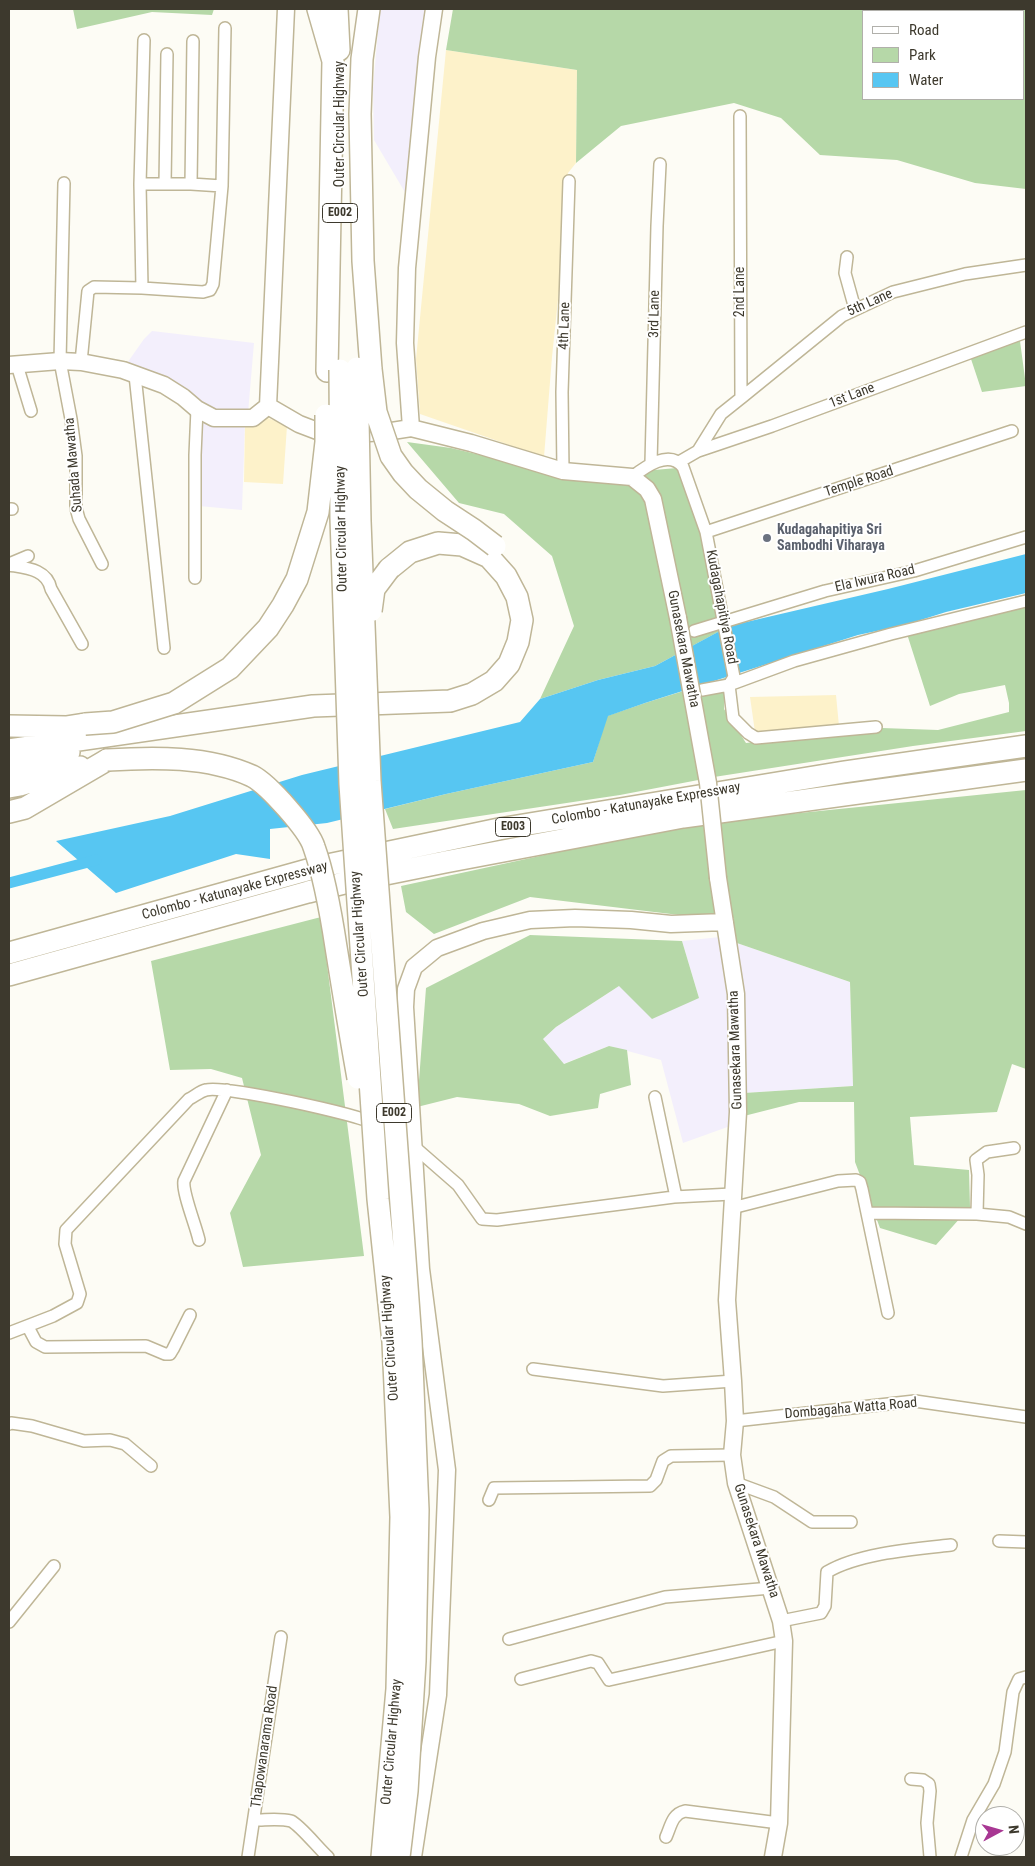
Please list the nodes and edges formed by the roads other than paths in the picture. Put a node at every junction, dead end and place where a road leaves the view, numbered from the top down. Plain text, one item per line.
1 (286, 9) edge
2 (318, 9) edge
3 (324, 9) edge
4 (333, 9) edge
5 (338, 9) edge
6 (342, 9) edge
7 (354, 9) edge
8 (360, 9) edge
9 (369, 9) edge
10 (434, 9) edge
11 (225, 28) dead end
12 (337, 36) junction
13 (144, 40) dead end
14 (193, 40) dead end
15 (167, 54) dead end
16 (342, 58) junction
17 (740, 116) dead end
18 (660, 164) dead end
19 (568, 181) dead end
20 (64, 183) dead end
21 (140, 184) junction
22 (165, 184) junction
23 (191, 184) junction
24 (222, 186) junction
25 (847, 258) dead end
26 (1026, 265) edge
27 (142, 288) junction
28 (855, 309) junction
29 (1026, 332) edge
30 (60, 361) junction
31 (81, 362) junction
32 (13, 365) edge
33 (349, 369) junction
34 (135, 375) junction
35 (741, 398) junction
36 (268, 406) junction
37 (197, 409) junction
38 (31, 410) dead end
39 (411, 428) junction
40 (1012, 431) dead end
41 (698, 451) junction
42 (679, 462) junction
43 (651, 463) junction
44 (563, 471) junction
45 (632, 477) junction
46 (706, 532) junction
47 (1026, 537) edge
48 (28, 556) dead end
49 (9, 564) edge
50 (102, 564) dead end
51 (195, 578) dead end
52 (1026, 601) edge
53 (725, 628) junction
54 (694, 631) dead end
55 (82, 644) dead end
56 (164, 648) dead end
57 (731, 681) junction
58 (702, 690) dead end
59 (9, 719) edge
60 (9, 726) edge
61 (876, 727) dead end
62 (9, 736) edge
63 (81, 738) junction
64 (9, 743) edge
65 (1026, 746) edge
66 (9, 750) edge
67 (107, 760) junction
68 (9, 761) edge
69 (9, 768) edge
70 (1026, 770) edge
71 (55, 774) junction
72 (9, 778) edge
73 (370, 781) junction
74 (9, 787) edge
75 (9, 796) edge
76 (9, 804) edge
77 (9, 812) edge
78 (725, 922) junction
79 (106, 926) junction
80 (159, 932) junction
81 (9, 946) edge
82 (9, 953) edge
83 (9, 975) edge
84 (9, 985) edge
85 (227, 1090) junction
86 (655, 1097) dead end
87 (412, 1144) junction
88 (1014, 1148) dead end
89 (676, 1197) junction
90 (378, 1199) junction
91 (732, 1201) junction
92 (868, 1213) junction
93 (977, 1214) junction
94 (1026, 1224) edge
95 (199, 1240) dead end
96 (888, 1313) dead end
97 (190, 1315) dead end
98 (28, 1327) junction
99 (9, 1333) edge
100 (533, 1369) dead end
101 (734, 1381) junction
102 (1026, 1417) edge
103 (735, 1421) junction
104 (9, 1424) edge
105 (732, 1455) junction
106 (151, 1466) dead end
107 (736, 1483) junction
108 (489, 1500) dead end
109 (851, 1522) dead end
110 (999, 1541) dead end
111 (1026, 1542) edge
112 (951, 1545) dead end
113 (54, 1566) dead end
114 (771, 1588) junction
115 (781, 1621) junction
116 (9, 1622) edge
117 (281, 1637) dead end
118 (509, 1639) dead end
119 (784, 1641) junction
120 (1026, 1677) edge
121 (521, 1679) dead end
122 (911, 1779) dead end
123 (255, 1820) junction
124 (779, 1823) junction
125 (666, 1837) dead end
126 (248, 1857) edge
127 (328, 1857) edge
128 (382, 1857) edge
129 (399, 1857) edge
130 (413, 1857) edge
131 (773, 1857) edge
132 (930, 1857) edge
133 (961, 1857) edge

1 - 36 street
2 - 16 highway
3 - 16 highway
4 - 12 highway
5 - 12 highway, Outer Circular Highway / E002
6 - 16 highway
7 - 16 highway, Outer Circular Highway / E002
8 - 16 highway
9 - 33 highway
10 - 39 street
11 - 24 street
12 - 16 highway, Outer Circular Highway / E002
13 - 21 street
14 - 23 street
15 - 22 street
16 - 33 highway, Outer Circular Highway / E002
17 - 35 street, 2nd Lane
18 - 43 street, 3rd Lane
19 - 44 street, 4th Lane
20 - 30 street, Suhada Mawatha
21 - 22 street
21 - 27 street
22 - 23 street
23 - 24 street
24 - 27 street
25 - 28 street
26 - 28 street, 5th Lane
27 - 31 street
28 - 35 street, 5th Lane
29 - 41 street, 1st Lane
30 - 31 street
30 - 32 street
30 - 50 street, Suhada Mawatha
31 - 34 street
32 - 38 street
33 - 63 highway, bridge
33 - 63 highway, bridge
33 - 73 highway, Outer Circular Highway / E002, bridge
33 - 90 highway, Outer Circular Highway / E002, bridge
34 - 37 street
34 - 56 street
35 - 41 street
36 - 37 street
36 - 39 street
37 - 51 street
39 - 44 street
40 - 46 street, Temple Road
41 - 42 street, 1st Lane
42 - 43 street
42 - 46 street, Kudagahapitiya Road
43 - 45 street
44 - 45 street
45 - 78 street, Gunasekara Mawatha, bridge
46 - 53 street, Kudagahapitiya Road
47 - 53 street, Ela Iwura Road
48 - 49 street
49 - 55 street
52 - 57 street
53 - 54 street, Ela Iwura Road
53 - 57 street, Kudagahapitiya Road
57 - 58 street
57 - 61 street, Kudagahapitiya Road
59 - 63 highway
60 - 63 highway
62 - 63 highway
63 - 64 highway
63 - 66 highway
63 - 68 highway
63 - 69 highway
63 - 73 highway, bridge
65 - 79 highway, Colombo - Katunayake Expressway / E003
67 - 71 highway
67 - 72 highway
67 - 76 highway
67 - 77 highway
67 - 90 highway, bridge
70 - 80 highway, Colombo - Katunayake Expressway / E003
71 - 74 highway
71 - 75 highway
73 - 129 highway, Outer Circular Highway / E002, bridge
78 - 87 street
78 - 91 street, Gunasekara Mawatha
79 - 81 highway
79 - 82 highway, Colombo - Katunayake Expressway / E003
80 - 83 highway, Colombo - Katunayake Expressway / E003
80 - 84 highway
85 - 87 street
85 - 95 street
85 - 98 street
86 - 89 street
87 - 89 street
87 - 130 street
88 - 93 street
89 - 91 street
90 - 128 highway, Outer Circular Highway / E002, bridge
91 - 92 street
91 - 101 street, Gunasekara Mawatha
92 - 93 street
92 - 96 street
93 - 94 street
97 - 98 street
98 - 99 street
100 - 101 street
101 - 103 street, Gunasekara Mawatha
102 - 103 street, Dombagaha Watta Road
103 - 105 street, Gunasekara Mawatha
104 - 106 street
105 - 107 street, Gunasekara Mawatha
105 - 108 street
107 - 109 street
107 - 114 street, Gunasekara Mawatha
110 - 111 street
112 - 115 street
113 - 116 street
114 - 115 street, Gunasekara Mawatha
114 - 118 street
115 - 119 street, Gunasekara Mawatha
117 - 123 street, Thapowanarama Road
119 - 121 street
119 - 124 street, Gunasekara Mawatha
120 - 133 street
122 - 132 street
123 - 126 street, Thapowanarama Road
123 - 127 street
124 - 125 street
124 - 131 street, Gunasekara Mawatha

